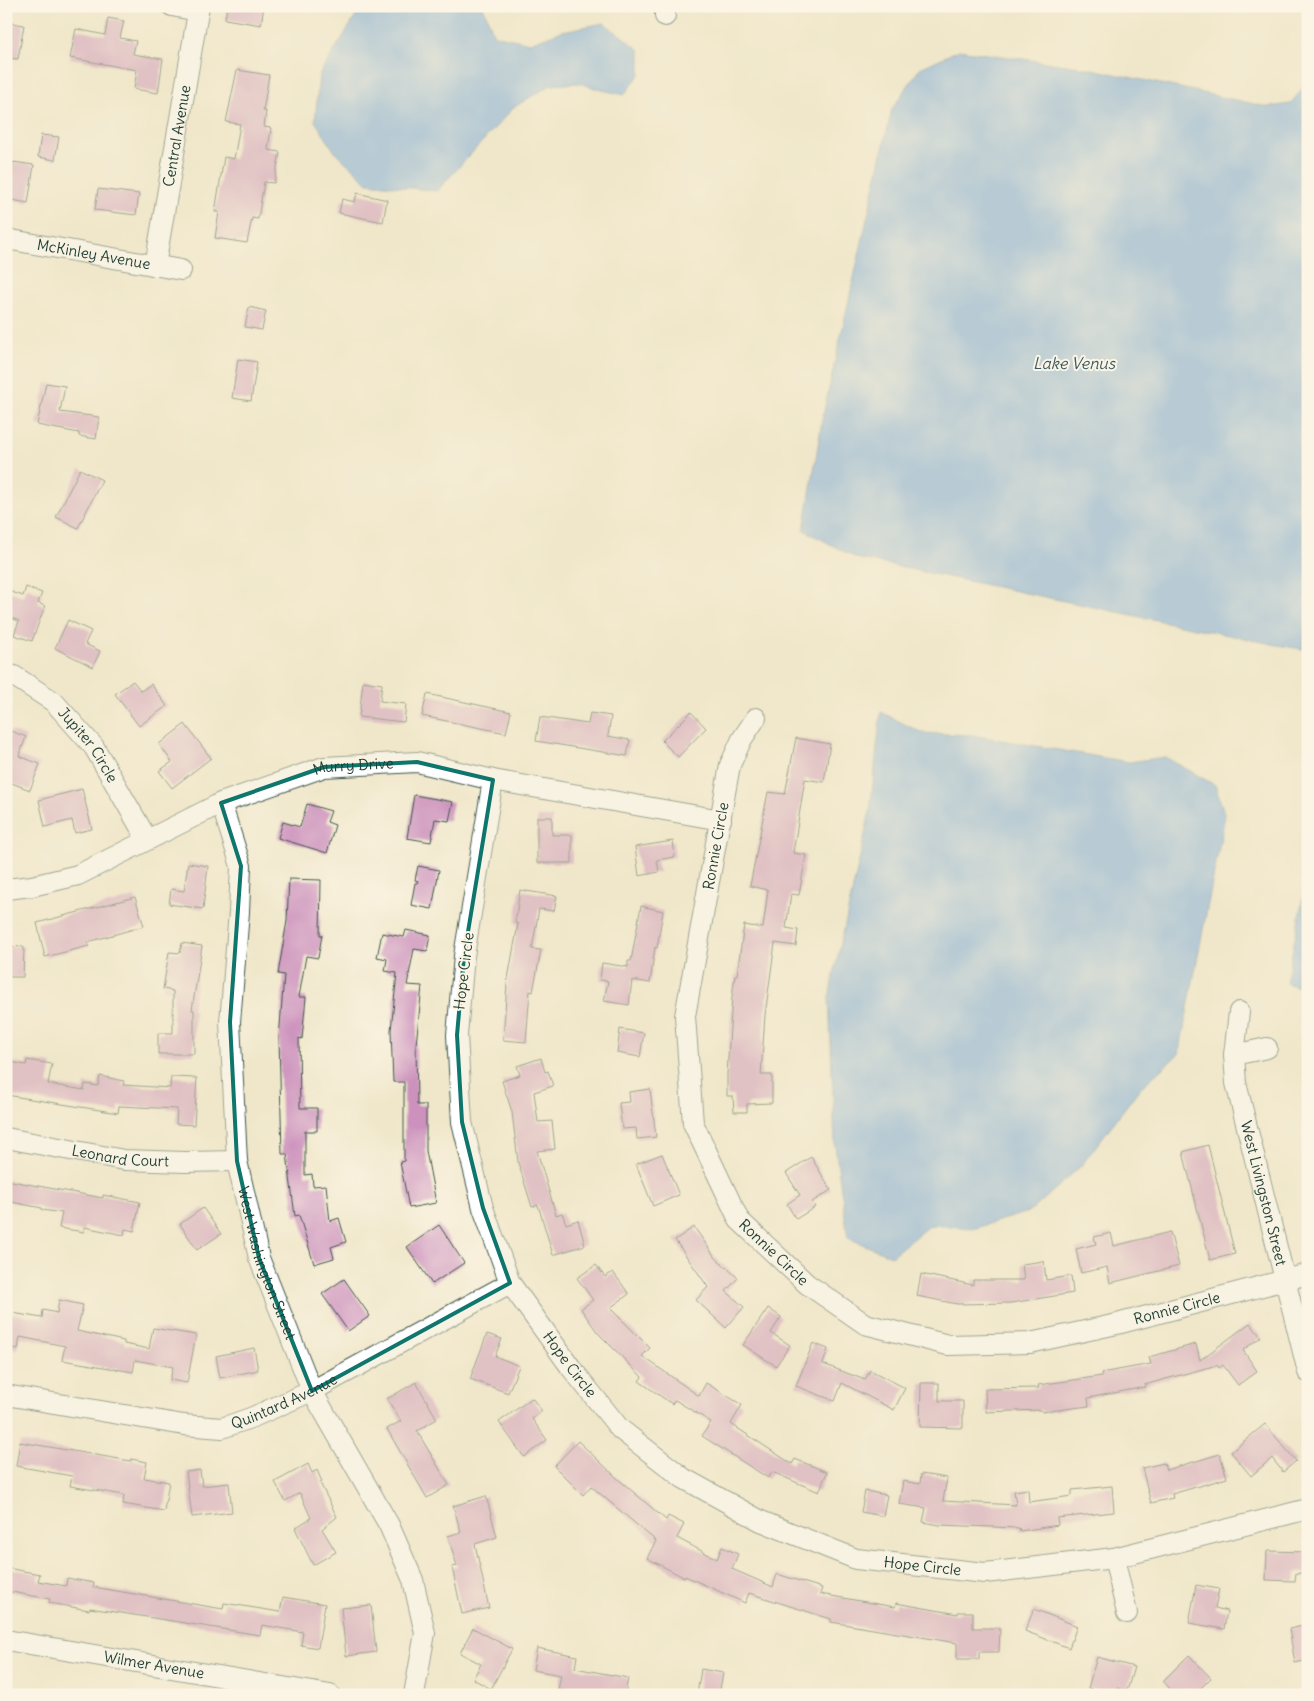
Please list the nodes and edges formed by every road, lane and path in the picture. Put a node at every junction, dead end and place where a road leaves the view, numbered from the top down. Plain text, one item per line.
1 (172, 6) edge
2 (198, 8) edge
3 (6, 239) edge
4 (155, 266) junction
5 (181, 270) dead end
6 (6, 674) edge
7 (756, 718) dead end
8 (493, 780) junction
9 (220, 804) junction
10 (721, 820) junction
11 (147, 839) junction
12 (6, 890) edge
13 (1239, 1012) dead end
14 (1267, 1048) dead end
15 (1234, 1056) junction
16 (6, 1138) edge
17 (237, 1161) junction
18 (1308, 1274) edge
19 (1285, 1279) junction
20 (510, 1282) junction
21 (1308, 1372) edge
22 (312, 1391) junction
23 (6, 1395) edge
24 (1308, 1509) edge
25 (1114, 1558) junction
26 (1127, 1613) dead end
27 (6, 1640) edge
28 (330, 1695) edge
29 (414, 1695) edge

1 - 2 street
2 - 4 street, Central Avenue
3 - 4 street, McKinley Avenue
4 - 5 street, McKinley Avenue
6 - 11 street, Jupiter Circle
7 - 10 street, Ronnie Circle
8 - 9 street, Murry Drive
8 - 10 street, Murry Drive
8 - 20 street, Hope Circle
9 - 11 street, Murry Drive
9 - 17 street, West Washington Street
10 - 19 street, Ronnie Circle
11 - 12 street, Murry Drive
13 - 15 street, West Livingston Street
14 - 15 street
15 - 19 street, West Livingston Street
16 - 17 street, Leonard Court
17 - 22 street, West Washington Street
18 - 19 street, Ronnie Circle
19 - 21 street, West Livingston Street
20 - 22 street, Quintard Avenue
20 - 25 street, Hope Circle
22 - 23 street, Quintard Avenue
22 - 29 street, West Washington Street
24 - 25 street, Hope Circle
25 - 26 street
27 - 28 street, Wilmer Avenue

